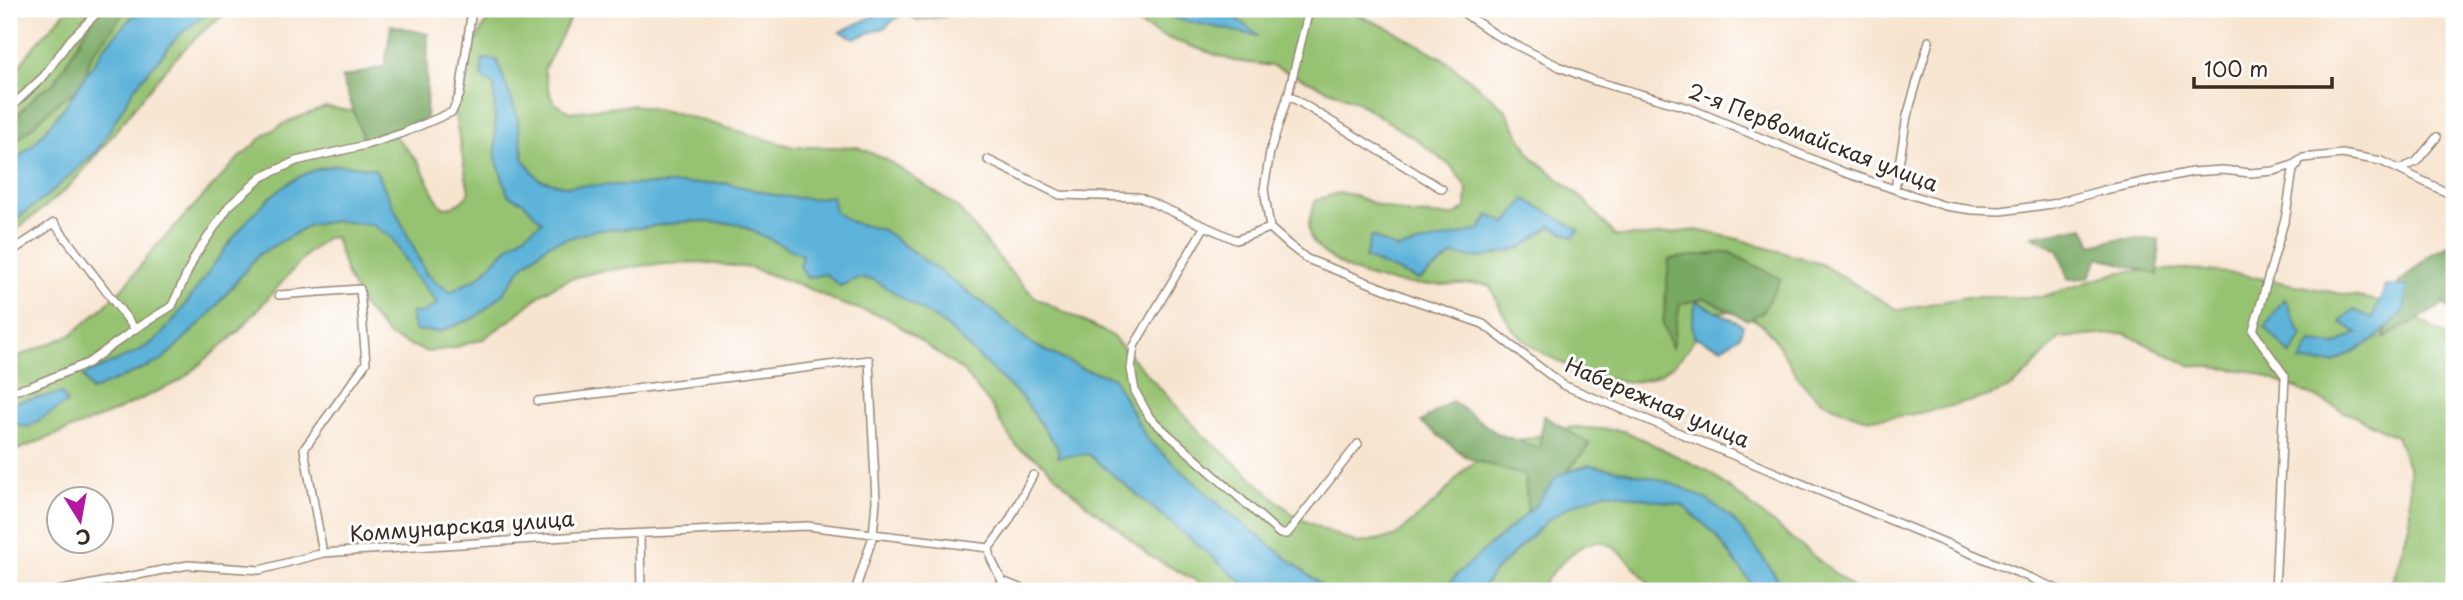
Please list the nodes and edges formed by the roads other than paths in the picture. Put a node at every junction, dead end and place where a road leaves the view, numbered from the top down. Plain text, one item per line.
1 (101, 9) edge
2 (472, 9) edge
3 (1312, 9) edge
4 (1458, 9) edge
5 (1929, 41) dead end
6 (1288, 95) junction
7 (9, 110) edge
8 (2437, 138) dead end
9 (2303, 158) junction
10 (988, 160) dead end
11 (2400, 170) junction
12 (1442, 189) dead end
13 (1895, 189) junction
14 (2454, 196) edge
15 (1205, 226) junction
16 (1270, 228) junction
17 (9, 253) edge
18 (279, 295) dead end
19 (135, 329) junction
20 (9, 392) edge
21 (538, 401) dead end
22 (1358, 444) dead end
23 (1033, 475) dead end
24 (640, 534) junction
25 (873, 536) junction
26 (989, 548) junction
27 (323, 553) junction
28 (57, 591) edge
29 (641, 591) edge
30 (855, 591) edge
31 (1027, 591) edge
32 (2062, 591) edge
33 (2275, 591) edge

1 - 7 street
2 - 19 street
3 - 6 street
4 - 13 street, 2-я Первомайская улица
5 - 13 street
6 - 12 street
6 - 16 street
8 - 11 street
9 - 11 street, 2-я Первомайская улица
9 - 13 street, 2-я Первомайская улица
9 - 33 street
10 - 15 street
11 - 14 street, 2-я Первомайская улица
15 - 16 street
15 - 22 street
16 - 32 street, Набережная улица
17 - 19 street
18 - 27 street
19 - 20 street
21 - 25 street
23 - 26 street
24 - 25 street, Коммунарская улица
24 - 27 street, Коммунарская улица
24 - 29 street
25 - 26 street, Коммунарская улица
25 - 30 street
26 - 31 street
27 - 28 street, Коммунарская улица

